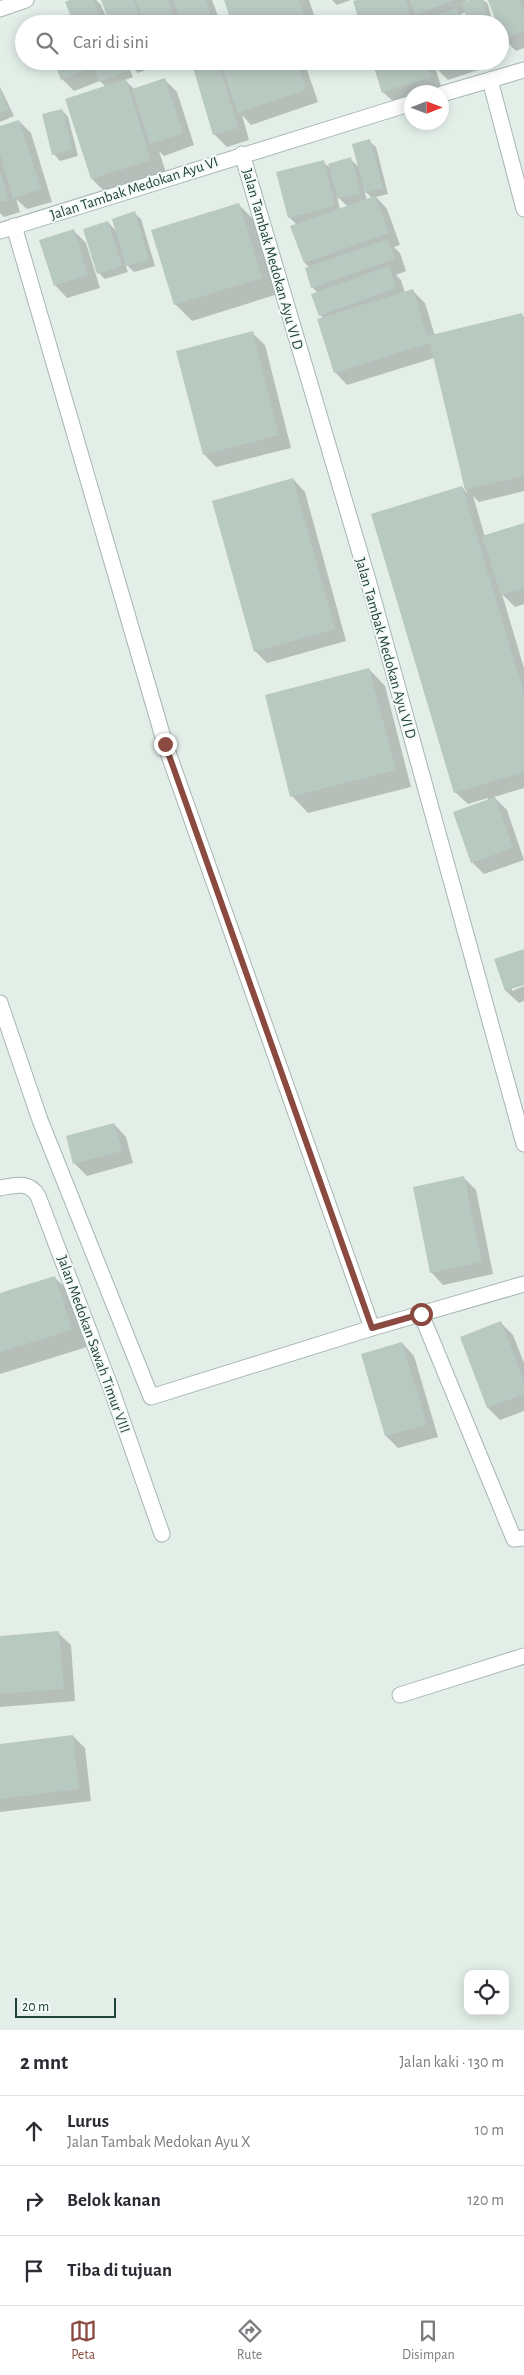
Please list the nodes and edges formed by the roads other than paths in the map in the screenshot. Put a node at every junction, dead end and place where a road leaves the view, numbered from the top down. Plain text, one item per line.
1 (26, 0) edge
2 (0, 9) edge
3 (524, 70) edge
4 (490, 80) junction
5 (449, 92) edge
6 (404, 105) edge
7 (242, 154) junction
8 (524, 209) edge
9 (7, 229) edge
10 (0, 1003) edge
11 (524, 1144) edge
12 (0, 1188) edge
13 (524, 1284) edge
14 (421, 1314) junction
15 (372, 1328) junction
16 (162, 1534) dead end
17 (524, 1538) edge
18 (524, 1656) edge
19 (400, 1695) dead end

1 - 2 street
3 - 4 street
4 - 5 street
4 - 8 street
6 - 7 street, Jalan Tambak Medokan Ayu VI
7 - 9 street, Jalan Tambak Medokan Ayu VI
7 - 11 street, Jalan Tambak Medokan Ayu VI D
9 - 15 street
10 - 15 street
12 - 16 street, Jalan Medokan Sawah Timur VIII
13 - 14 street
14 - 15 street
14 - 17 street
18 - 19 street

